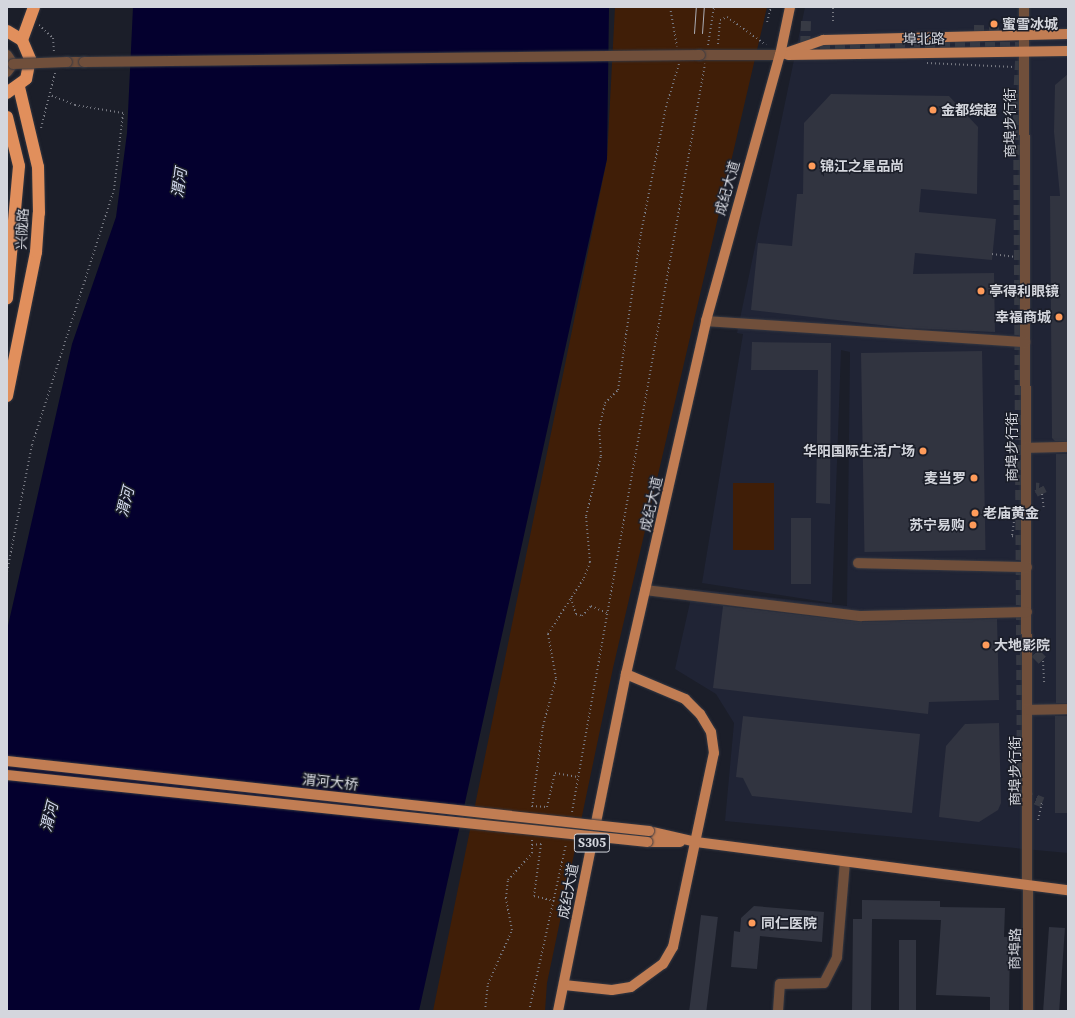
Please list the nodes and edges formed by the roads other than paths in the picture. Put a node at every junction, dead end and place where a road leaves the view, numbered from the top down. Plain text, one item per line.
1 (34, 7) edge
2 (790, 7) edge
3 (1024, 7) edge
4 (7, 31) edge
5 (1068, 34) edge
6 (1024, 35) junction
7 (22, 40) junction
8 (1068, 52) edge
9 (1024, 53) junction
10 (780, 55) junction
11 (9, 64) edge
12 (19, 87) junction
13 (7, 93) edge
14 (7, 116) edge
15 (9, 262) edge
16 (7, 298) edge
17 (706, 321) junction
18 (1026, 342) junction
19 (7, 396) edge
20 (1068, 447) edge
21 (1026, 448) junction
22 (858, 564) dead end
23 (1027, 567) junction
24 (645, 590) junction
25 (1027, 612) junction
26 (626, 674) junction
27 (1068, 709) edge
28 (1028, 710) junction
29 (7, 761) edge
30 (7, 775) edge
31 (696, 842) junction
32 (845, 862) junction
33 (1030, 887) junction
34 (1068, 890) edge
35 (564, 985) junction
36 (558, 1011) edge
37 (778, 1011) edge
38 (1028, 1011) edge

1 - 7 highway
2 - 10 main road, 成纪大道
3 - 6 street, 商埠步行街
4 - 7 highway
5 - 6 main road
6 - 9 street, 商埠步行街
6 - 10 main road
7 - 12 highway
8 - 9 main road, 埠北路
9 - 10 main road, 埠北路
9 - 18 street, 商埠步行街
10 - 11 street, bridge
10 - 17 main road, 成纪大道
12 - 13 highway
12 - 19 highway, 兴陇路
14 - 15 highway, 兴陇路
15 - 16 highway, 兴陇路
17 - 18 street
17 - 24 main road, 成纪大道
18 - 21 street, 商埠步行街
20 - 21 street
21 - 23 street, 商埠步行街
22 - 23 street
23 - 25 street, 商埠步行街
24 - 25 street
24 - 26 main road, 成纪大道
25 - 28 street, 商埠步行街
26 - 31 main road
26 - 35 main road, 成纪大道 / S305
27 - 28 street
28 - 33 street, 商埠步行街
29 - 31 main road, 渭河大桥, bridge
30 - 31 main road, 渭河大桥, bridge
31 - 32 main road
31 - 35 main road
32 - 33 main road
32 - 37 street
33 - 34 main road
33 - 38 street, 商埠路
35 - 36 main road, 成纪大道 / S305

